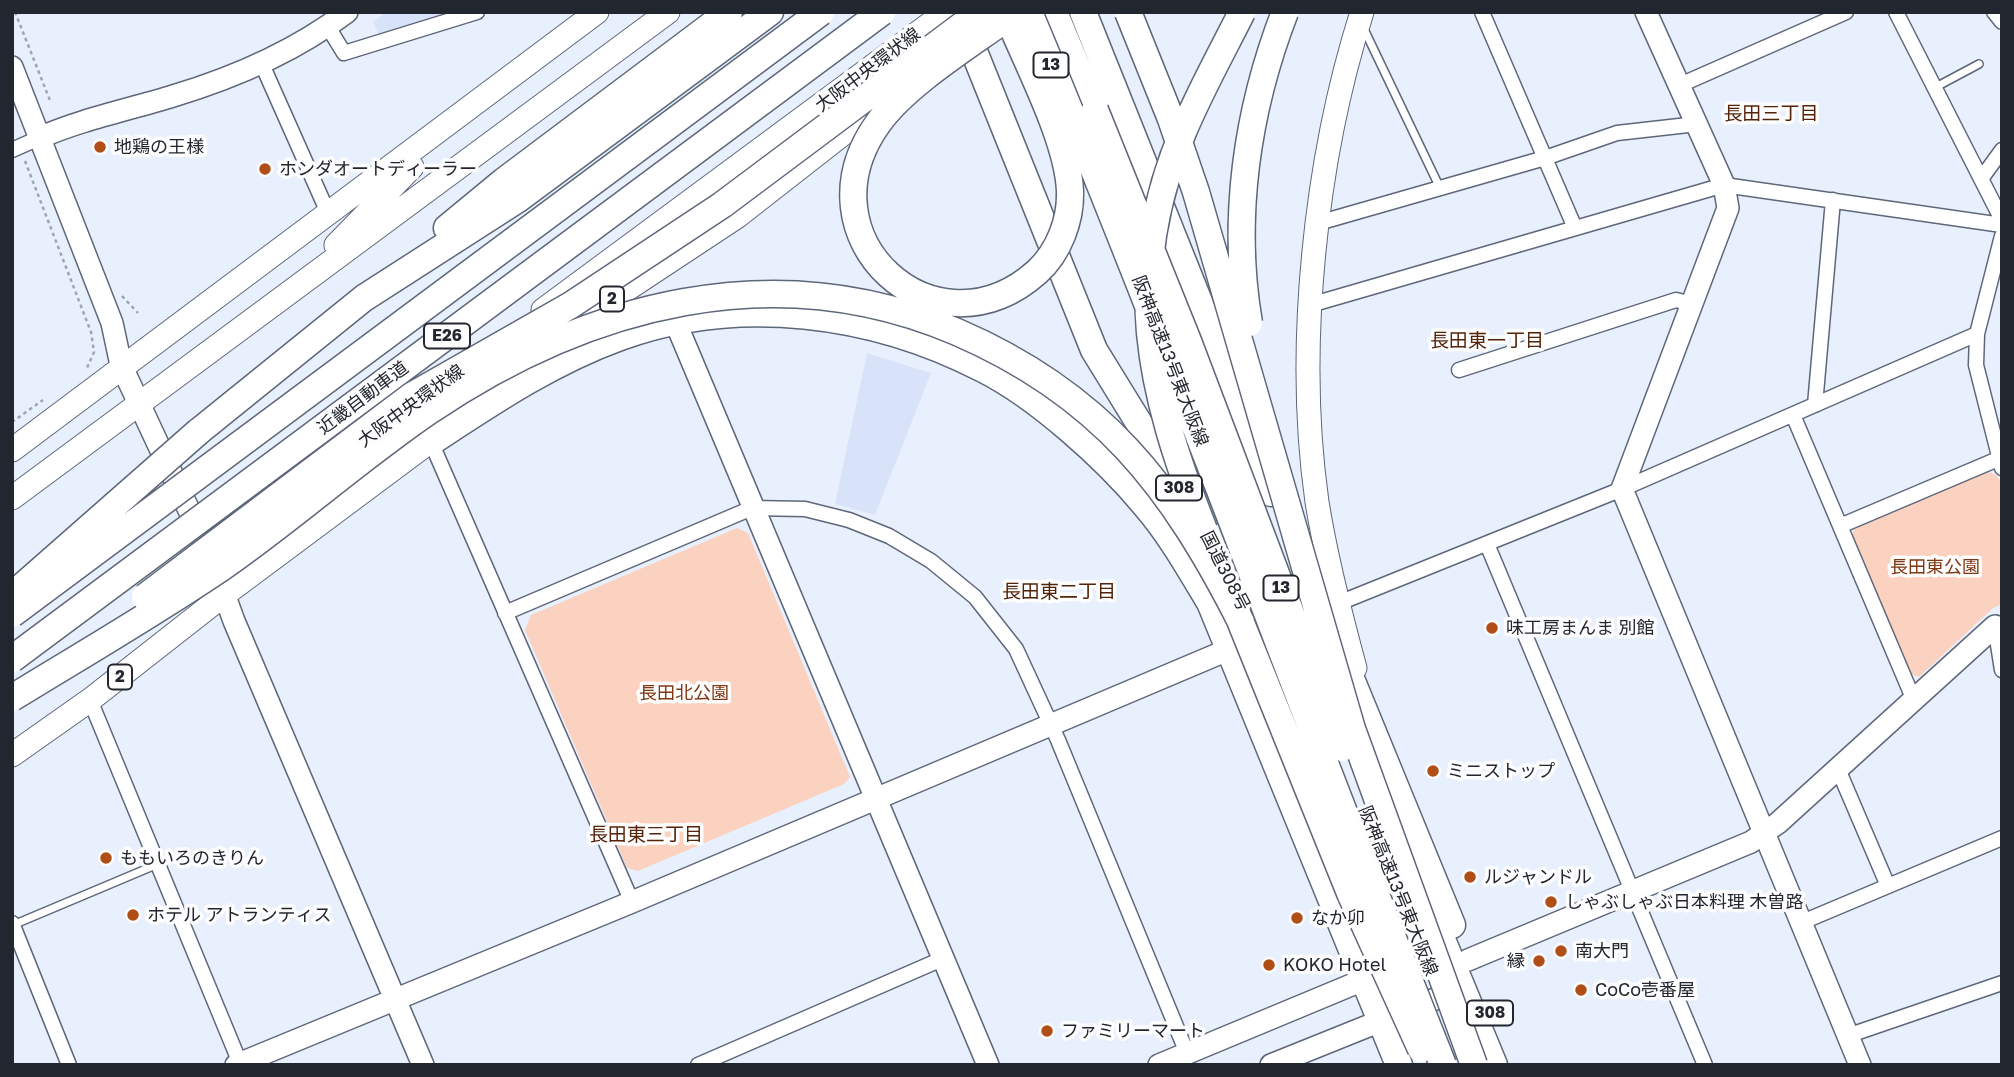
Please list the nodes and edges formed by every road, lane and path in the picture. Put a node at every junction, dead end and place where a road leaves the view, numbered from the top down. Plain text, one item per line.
1 (15, 12) edge
2 (347, 12) edge
3 (477, 12) edge
4 (597, 12) edge
5 (668, 12) edge
6 (729, 12) edge
7 (770, 12) edge
8 (821, 12) edge
9 (882, 12) edge
10 (946, 12) edge
11 (958, 12) edge
12 (980, 12) edge
13 (1007, 12) edge
14 (1015, 12) edge
15 (1028, 12) edge
16 (1054, 12) edge
17 (1083, 12) edge
18 (1128, 12) edge
19 (1242, 12) edge
20 (1285, 12) edge
21 (1482, 12) edge
22 (1646, 12) edge
23 (1846, 12) edge
24 (1896, 12) edge
25 (1994, 12) edge
26 (1361, 16) edge
27 (2002, 22) edge
28 (328, 27) junction
29 (968, 38) junction
30 (261, 62) junction
31 (1979, 64) dead end
32 (12, 67) edge
33 (1680, 85) junction
34 (1934, 88) junction
35 (51, 103) dead end
36 (461, 116) junction
37 (1697, 124) junction
38 (39, 138) junction
39 (12, 150) edge
40 (2002, 150) edge
41 (1545, 158) junction
42 (25, 161) dead end
43 (1981, 179) junction
44 (1724, 185) junction
45 (1440, 188) junction
46 (1833, 201) junction
47 (329, 215) junction
48 (1318, 223) junction
49 (2002, 223) edge
50 (1575, 228) junction
51 (2002, 236) edge
52 (307, 280) junction
53 (364, 298) junction
54 (1692, 304) junction
55 (1310, 305) junction
56 (675, 321) junction
57 (1977, 334) junction
58 (1094, 349) junction
59 (121, 365) junction
60 (1460, 370) dead end
61 (85, 372) dead end
62 (139, 404) junction
63 (1815, 405) junction
64 (1793, 415) junction
65 (1254, 439) junction
66 (1998, 440) edge
67 (431, 442) junction
68 (12, 450) edge
69 (2000, 463) edge
70 (1622, 489) junction
71 (12, 498) edge
72 (752, 508) junction
73 (1839, 526) junction
74 (1295, 536) junction
75 (1487, 544) junction
76 (210, 555) junction
77 (12, 595) edge
78 (224, 595) junction
79 (1212, 606) junction
80 (1330, 607) junction
81 (505, 613) junction
82 (12, 614) edge
83 (1241, 622) junction
84 (1998, 624) edge
85 (1230, 649) junction
86 (12, 659) edge
87 (2002, 670) edge
88 (1913, 698) junction
89 (12, 699) edge
90 (90, 700) junction
91 (1051, 724) junction
92 (12, 755) edge
93 (1838, 769) junction
94 (874, 799) junction
95 (1762, 835) junction
96 (2002, 838) edge
97 (158, 864) junction
98 (1888, 886) junction
99 (1633, 891) junction
100 (632, 902) junction
101 (1800, 923) junction
102 (13, 924) edge
103 (1445, 946) junction
104 (942, 959) junction
105 (1468, 960) junction
106 (1394, 966) junction
107 (1364, 978) junction
108 (2002, 983) edge
109 (1462, 988) junction
110 (394, 1000) junction
111 (1411, 1009) junction
112 (1381, 1021) junction
113 (1847, 1036) junction
114 (1187, 1053) junction
115 (238, 1064) edge
116 (69, 1065) edge
117 (423, 1065) edge
118 (698, 1065) edge
119 (988, 1065) edge
120 (1159, 1065) edge
121 (1271, 1065) edge
122 (1399, 1065) edge
123 (1432, 1065) edge
124 (1444, 1065) edge
125 (1468, 1065) edge
126 (1474, 1065) edge
127 (1494, 1065) edge
128 (1513, 1065) edge
129 (1704, 1065) edge
130 (1860, 1065) edge

1 - 35 path
2 - 28 street
3 - 28 street
4 - 36 main road
5 - 52 main road
6 - 53 highway
7 - 53 highway
8 - 82 highway, 近畿自動車道 / E26, bridge
9 - 86 highway, 近畿自動車道 / E26, bridge
10 - 76 main road, 大阪中央環状線 / 2
11 - 29 highway, 国道308号 / 308
12 - 89 highway, bridge
13 - 14 highway, bridge
13 - 29 main road, 2
15 - 124 highway, 阪神高速13号東大阪線 / 13, bridge
16 - 125 highway, 阪神高速13号東大阪線 / 13, bridge
17 - 65 highway, 308
18 - 74 highway, bridge
19 - 83 highway, bridge
20 - 74 highway, bridge
21 - 41 street
22 - 33 street
23 - 33 street
24 - 34 street
25 - 27 street
26 - 45 lane
26 - 48 main road
28 - 30 street
29 - 58 highway, 国道308号 / 308
29 - 67 main road, 2
30 - 38 street
30 - 47 street
31 - 34 lane
32 - 38 street
33 - 37 street
34 - 43 street
36 - 47 main road
36 - 52 main road
37 - 41 street
37 - 44 street
38 - 39 street
38 - 59 street
40 - 43 street
41 - 45 street
41 - 50 street
42 - 61 path
43 - 49 street
44 - 46 street
44 - 50 street
44 - 54 street
45 - 48 street
46 - 49 street
46 - 63 street
47 - 59 main road
48 - 55 main road
50 - 55 street
51 - 57 street
52 - 62 main road
53 - 77 highway, bridge
54 - 60 street
54 - 70 street
55 - 80 main road
56 - 67 highway
56 - 72 street
56 - 79 highway
57 - 63 street
57 - 66 street
58 - 79 highway, 308
58 - 106 highway, 国道308号 / 308
59 - 62 street
59 - 68 main road
62 - 71 main road
62 - 76 street
63 - 64 street
64 - 70 street
64 - 73 street
65 - 80 highway, 308
65 - 103 highway, 308
66 - 69 street
67 - 78 main road, 2
67 - 81 street
69 - 73 street
70 - 75 street
70 - 95 street
72 - 81 street
72 - 91 street
72 - 94 street
73 - 88 street
74 - 126 highway, bridge
75 - 80 street
75 - 99 street
76 - 78 street
76 - 89 main road, 大阪中央環状線 / 2
78 - 90 main road, 2
78 - 110 street
79 - 85 highway, 308
80 - 105 highway, 308
81 - 100 street
83 - 89 highway, bridge
83 - 123 highway, bridge
84 - 87 street
84 - 88 street
85 - 91 street
85 - 107 highway, 308
88 - 93 street
90 - 92 main road, 2
90 - 97 street
91 - 94 street
91 - 114 street
93 - 95 street
93 - 98 street
94 - 100 street
94 - 104 street
95 - 99 street
95 - 101 street
96 - 98 street
97 - 102 lane
97 - 115 street
98 - 101 street
99 - 105 street
99 - 129 street
100 - 110 street
101 - 113 street
102 - 116 street
103 - 105 street
103 - 106 street
103 - 109 highway, 308
104 - 118 street
104 - 119 street
105 - 109 street
105 - 128 highway, 308
106 - 107 street
106 - 111 highway, 国道308号 / 308
107 - 112 highway, 308
107 - 114 street
108 - 113 street
109 - 111 street
109 - 127 highway, 308
110 - 115 street
110 - 117 street
111 - 112 street
111 - 123 highway, 国道308号 / 308
112 - 121 street
112 - 122 highway, 308
113 - 130 street
114 - 120 street

